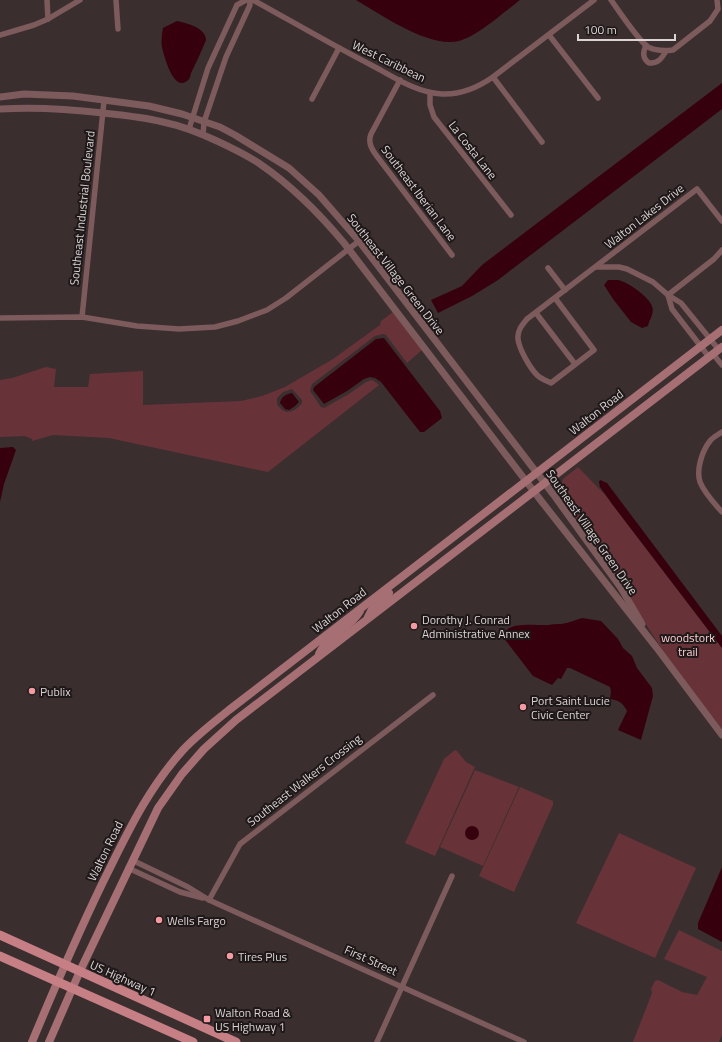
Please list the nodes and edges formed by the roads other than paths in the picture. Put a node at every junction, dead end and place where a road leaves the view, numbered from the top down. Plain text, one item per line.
1 (46, 0) edge
2 (80, 0) edge
3 (116, 0) edge
4 (246, 0) edge
5 (249, 0) edge
6 (253, 0) edge
7 (594, 0) edge
8 (611, 0) edge
9 (717, 0) edge
10 (719, 11) edge
11 (48, 19) junction
12 (118, 29) dead end
13 (0, 35) edge
14 (549, 35) junction
15 (646, 45) junction
16 (339, 48) junction
17 (666, 51) junction
18 (493, 77) junction
19 (400, 80) junction
20 (430, 93) junction
21 (33, 95) junction
22 (0, 97) edge
23 (312, 98) dead end
24 (598, 98) dead end
25 (104, 101) junction
26 (32, 108) junction
27 (0, 109) edge
28 (102, 113) junction
29 (193, 118) junction
30 (204, 122) junction
31 (189, 129) junction
32 (203, 135) junction
33 (542, 142) dead end
34 (510, 215) dead end
35 (721, 216) edge
36 (359, 241) junction
37 (349, 249) junction
38 (722, 250) edge
39 (452, 255) dead end
40 (596, 267) junction
41 (548, 268) dead end
42 (566, 290) junction
43 (668, 295) junction
44 (555, 298) junction
45 (536, 313) junction
46 (82, 317) junction
47 (0, 318) edge
48 (722, 330) edge
49 (710, 339) junction
50 (701, 346) junction
51 (716, 352) edge
52 (575, 364) junction
53 (722, 365) edge
54 (722, 432) edge
55 (537, 472) junction
56 (526, 480) junction
57 (545, 483) junction
58 (534, 490) junction
59 (722, 512) edge
60 (414, 567) junction
61 (362, 607) junction
62 (367, 619) junction
63 (656, 647) junction
64 (317, 658) junction
65 (433, 694) dead end
66 (722, 735) edge
67 (132, 860) junction
68 (128, 868) junction
69 (452, 876) dead end
70 (209, 900) junction
71 (0, 935) edge
72 (0, 956) edge
73 (65, 965) junction
74 (80, 971) junction
75 (58, 982) junction
76 (402, 986) junction
77 (73, 989) junction
78 (32, 1042) edge
79 (49, 1042) edge
80 (193, 1042) edge
81 (236, 1042) edge
82 (377, 1042) edge
83 (524, 1042) edge

1 - 11 street
2 - 11 street
3 - 12 street
4 - 29 street
5 - 30 street
6 - 16 street, West Caribbean
7 - 14 street, West Caribbean
8 - 15 street
9 - 10 street
10 - 17 street
11 - 13 street
14 - 18 street, West Caribbean
14 - 24 street
15 - 17 street
15 - 17 street
16 - 19 street, West Caribbean
16 - 23 street
18 - 20 street, West Caribbean
18 - 33 street
19 - 20 street, West Caribbean
19 - 39 street, Southeast Iberian Lane
20 - 34 street, La Costa Lane
21 - 22 street, Southeast Village Green Drive
21 - 25 street, Southeast Village Green Drive
21 - 26 street
25 - 28 street, Southeast Industrial Boulevard
25 - 29 street, Southeast Village Green Drive
26 - 27 street, Southeast Village Green Drive
26 - 28 street, Southeast Village Green Drive
28 - 31 street, Southeast Village Green Drive
28 - 46 street, Southeast Industrial Boulevard
29 - 30 street, Southeast Village Green Drive
29 - 31 street
30 - 32 street
30 - 36 street, Southeast Village Green Drive
31 - 32 street, Southeast Village Green Drive
32 - 37 street, Southeast Village Green Drive
35 - 40 street, Walton Lakes Drive
36 - 37 street
36 - 55 street, Southeast Village Green Drive
37 - 46 street
37 - 56 street, Southeast Village Green Drive
38 - 43 street
40 - 42 street, Walton Lakes Drive
40 - 43 street, Walton Lakes Drive
41 - 42 street
42 - 44 street, Walton Lakes Drive
43 - 49 street, Walton Lakes Drive
43 - 50 street, Walton Lakes Drive
44 - 45 street, Walton Lakes Drive
44 - 52 street, Walton Lakes Drive
45 - 52 street
45 - 52 street, Walton Lakes Drive
46 - 47 street
48 - 49 main road, Walton Road
49 - 50 main road, Walton Road
49 - 51 street, Walton Lakes Drive
50 - 51 street, Walton Lakes Drive
50 - 55 main road, Walton Road
51 - 53 street
51 - 57 main road, Walton Road
54 - 59 street
55 - 56 main road, Walton Road
55 - 57 street, Southeast Village Green Drive
56 - 58 street, Southeast Village Green Drive
56 - 60 main road, Walton Road
57 - 58 main road, Walton Road
57 - 63 street, Southeast Village Green Drive
58 - 62 main road, Walton Road
58 - 63 street, Southeast Village Green Drive
60 - 61 main road, Walton Road
60 - 62 main road
61 - 64 main road
61 - 73 main road, Walton Road
62 - 64 main road, Walton Road
63 - 66 street, Southeast Village Green Drive
64 - 67 main road, Walton Road
65 - 70 street, Southeast Walkers Crossing
67 - 68 main road, Walton Road
67 - 70 street, First Street
68 - 70 street, First Street
68 - 74 main road, Walton Road
69 - 76 street
70 - 76 street, First Street
71 - 73 main road, US Highway 1
72 - 75 main road
73 - 74 main road, US Highway 1
73 - 75 main road, Walton Road
74 - 77 main road, Walton Road
74 - 81 main road, US Highway 1
75 - 77 main road
75 - 78 main road, Walton Road
76 - 82 street
76 - 83 street, First Street
77 - 79 main road, Walton Road
77 - 80 main road

